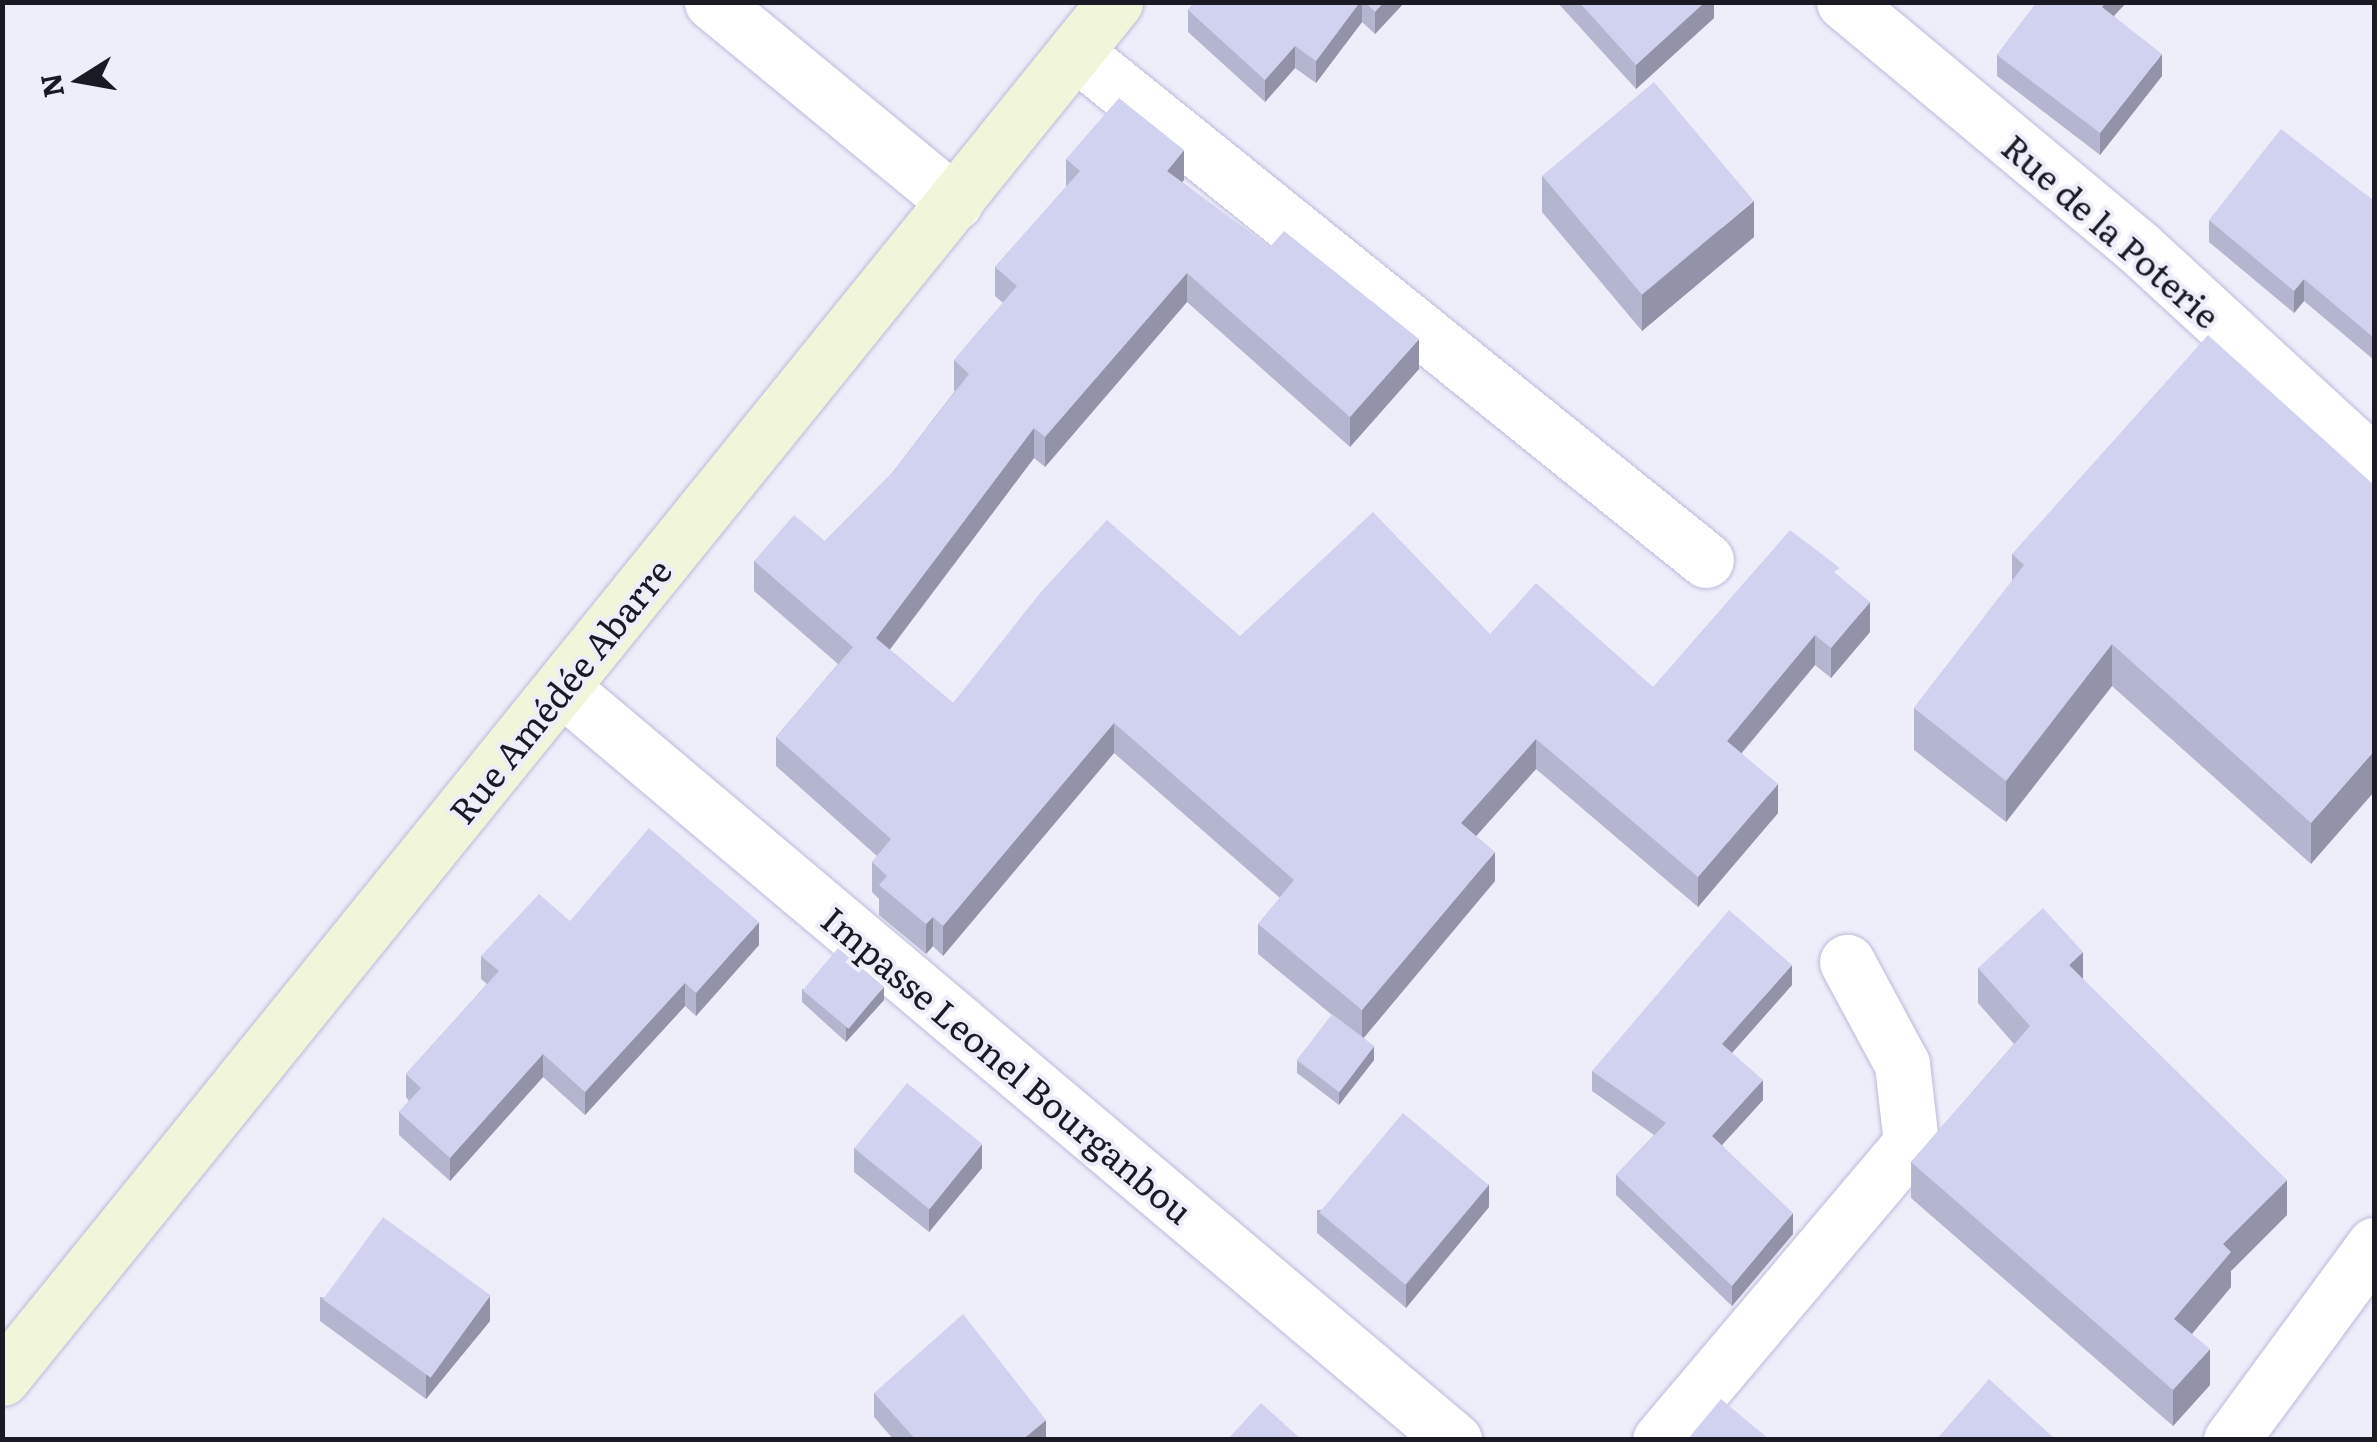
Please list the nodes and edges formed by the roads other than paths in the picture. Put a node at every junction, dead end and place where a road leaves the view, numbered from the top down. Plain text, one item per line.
1 (712, 2) edge
2 (1115, 2) edge
3 (1844, 2) edge
4 (1075, 52) junction
5 (954, 202) junction
6 (2374, 464) edge
7 (1706, 560) dead end
8 (562, 688) junction
9 (1847, 962) dead end
10 (2374, 1245) edge
11 (2, 1378) edge
12 (1454, 1440) edge
13 (1660, 1440) edge
14 (2231, 1440) edge

1 - 5 street
2 - 4 street, Rue Amédée Abarre
3 - 6 street, Rue de la Poterie
4 - 5 street, Rue Amédée Abarre
4 - 7 street
5 - 8 street, Rue Amédée Abarre
8 - 11 street, Rue Amédée Abarre
8 - 12 street, Impasse Leonel Bourganbou
9 - 13 street
10 - 14 street

